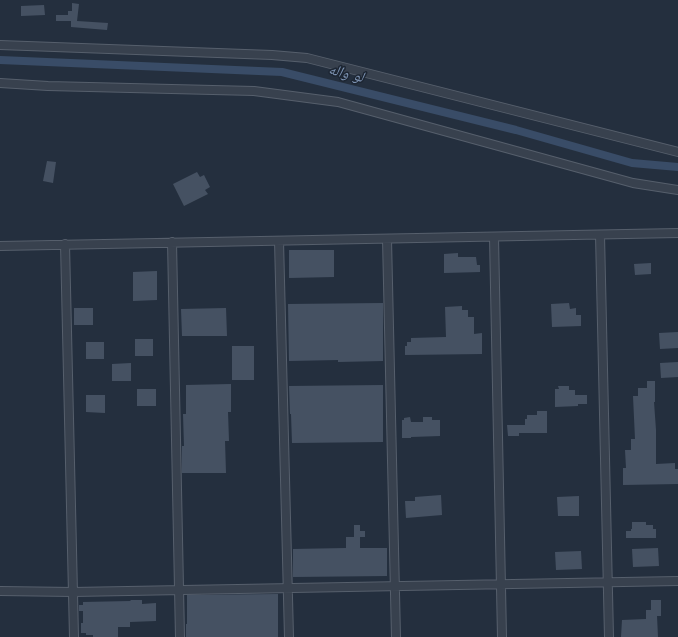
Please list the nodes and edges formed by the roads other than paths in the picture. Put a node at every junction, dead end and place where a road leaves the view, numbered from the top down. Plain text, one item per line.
1 (0, 45) edge
2 (0, 83) edge
3 (678, 152) edge
4 (678, 190) edge
5 (678, 233) edge
6 (600, 235) junction
7 (494, 237) junction
8 (387, 239) junction
9 (279, 240) junction
10 (172, 242) junction
11 (65, 244) junction
12 (0, 246) edge
13 (678, 581) edge
14 (608, 582) junction
15 (501, 584) junction
16 (395, 586) junction
17 (287, 588) junction
18 (179, 590) junction
19 (0, 592) edge
20 (74, 592) junction
21 (74, 637) edge
22 (180, 637) edge
23 (289, 637) edge
24 (396, 637) edge
25 (502, 637) edge
26 (609, 637) edge

1 - 3 street
2 - 4 street
5 - 6 street
6 - 7 street
6 - 14 street
7 - 8 street
7 - 15 street
8 - 9 street
8 - 16 street
9 - 10 street
9 - 17 street
10 - 11 street
10 - 18 street
11 - 12 street
11 - 20 street
13 - 14 street
14 - 15 street
14 - 26 street
15 - 16 street
15 - 25 street
16 - 17 street
16 - 24 street
17 - 18 street
17 - 23 street
18 - 20 street
18 - 22 street
19 - 20 street
20 - 21 street

